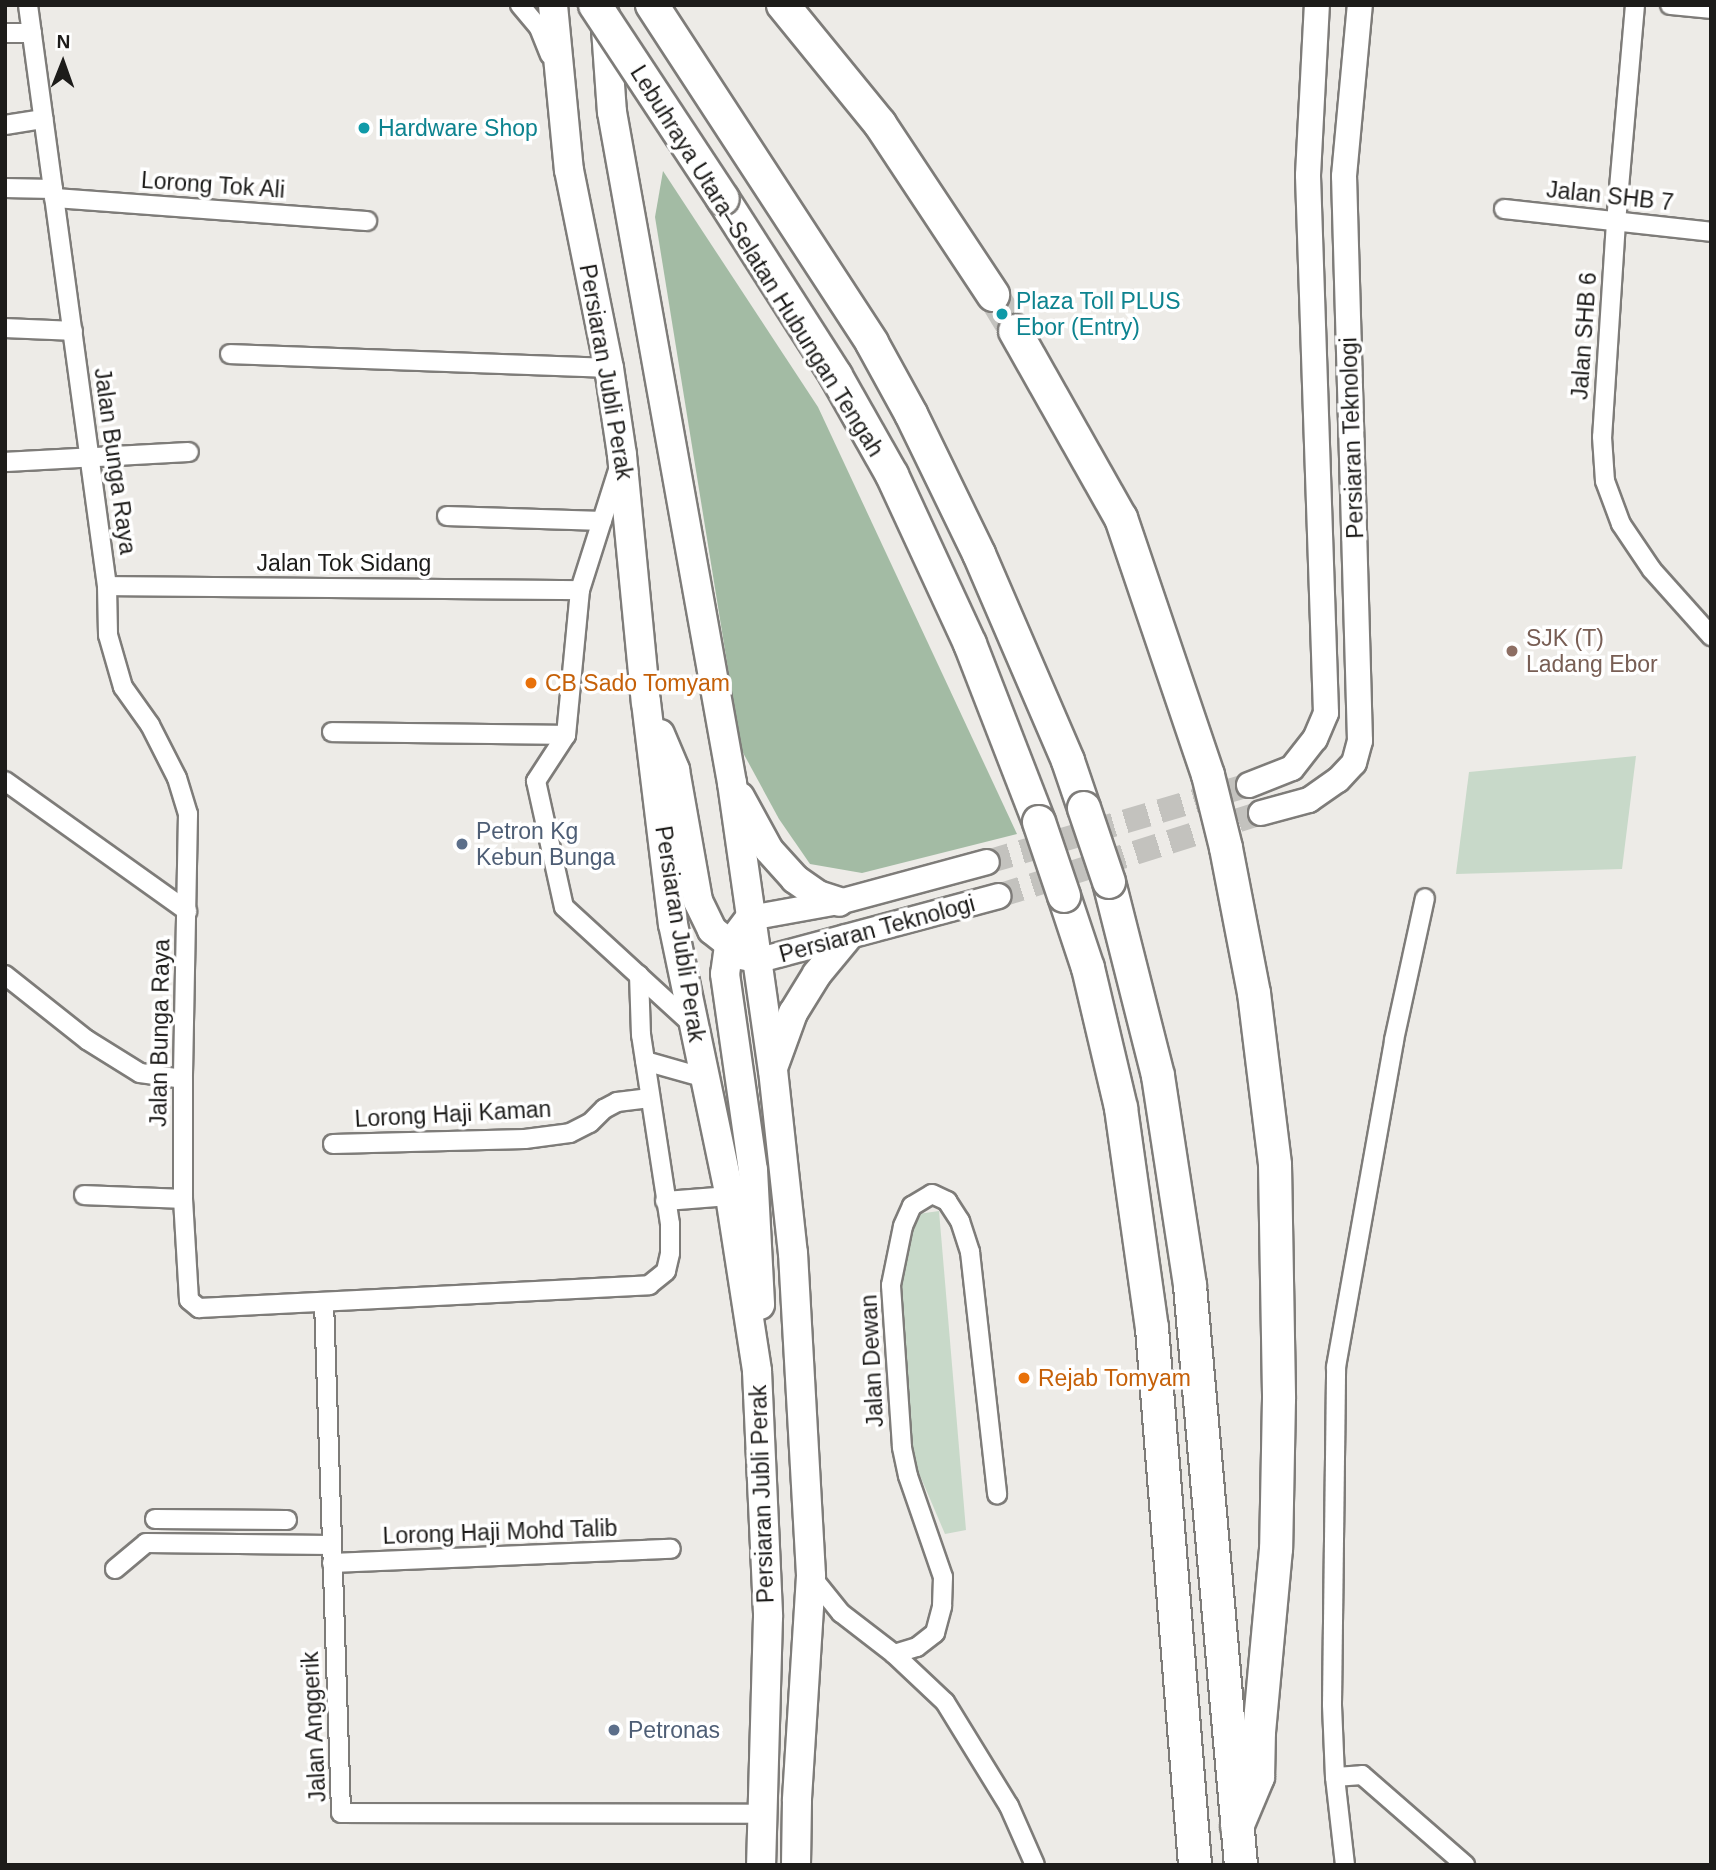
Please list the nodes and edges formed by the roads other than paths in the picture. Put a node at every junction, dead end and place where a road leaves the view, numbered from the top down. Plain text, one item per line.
1 (28, 5) edge
2 (520, 5) edge
3 (553, 5) edge
4 (595, 5) edge
5 (604, 5) edge
6 (652, 5) edge
7 (783, 5) edge
8 (1317, 5) edge
9 (1360, 5) edge
10 (1635, 5) edge
11 (1671, 5) edge
12 (1711, 9) edge
13 (5, 33) edge
14 (32, 33) junction
15 (563, 88) junction
16 (44, 119) junction
17 (5, 125) edge
18 (5, 188) edge
19 (54, 193) junction
20 (1504, 209) dead end
21 (367, 221) dead end
22 (1616, 222) junction
23 (1711, 232) edge
24 (993, 295) tunnel mouth
25 (5, 328) edge
26 (73, 331) junction
27 (1015, 331) tunnel mouth
28 (230, 354) dead end
29 (609, 368) junction
30 (189, 452) dead end
31 (622, 455) junction
32 (90, 457) junction
33 (5, 461) edge
34 (447, 516) dead end
35 (602, 521) junction
36 (107, 586) junction
37 (580, 590) junction
38 (1711, 636) edge
39 (646, 702) junction
40 (332, 732) dead end
41 (566, 735) junction
42 (5, 781) edge
43 (732, 782) junction
44 (1248, 785) tunnel mouth
45 (1261, 813) tunnel mouth
46 (987, 862) tunnel mouth
47 (998, 896) tunnel mouth
48 (1425, 898) dead end
49 (839, 902) junction
50 (187, 911) junction
51 (750, 918) junction
52 (846, 939) junction
53 (729, 946) junction
54 (756, 961) junction
55 (5, 975) edge
56 (639, 975) junction
57 (694, 1026) junction
58 (645, 1061) junction
59 (773, 1070) junction
60 (705, 1077) junction
61 (183, 1079) junction
62 (650, 1098) junction
63 (333, 1144) dead end
64 (84, 1195) dead end
65 (730, 1196) junction
66 (183, 1199) junction
67 (665, 1201) junction
68 (324, 1302) junction
69 (757, 1371) junction
70 (997, 1494) dead end
71 (155, 1519) dead end
72 (251, 1520) junction
73 (287, 1520) dead end
74 (250, 1544) junction
75 (331, 1545) junction
76 (671, 1549) dead end
77 (332, 1563) junction
78 (115, 1569) dead end
79 (811, 1576) junction
80 (894, 1654) junction
81 (1335, 1777) junction
82 (764, 1814) junction
83 (1237, 1827) junction
84 (761, 1865) edge
85 (796, 1865) edge
86 (1035, 1865) edge
87 (1195, 1865) edge
88 (1241, 1865) edge
89 (1345, 1865) edge
90 (1465, 1865) edge

1 - 14 street, Jalan Bunga Raya
2 - 15 street
3 - 15 main road, Persiaran Jubli Perak
4 - 87 highway, Lebuhraya Utara–Selatan Hubungan Tengah, bridge
5 - 43 main road, Persiaran Jubli Perak
6 - 83 highway, Lebuhraya Utara–Selatan Hubungan Tengah, bridge
7 - 24 highway
8 - 44 main road, Persiaran Teknologi
9 - 45 main road, Persiaran Teknologi
10 - 22 street, Jalan SHB 6
11 - 12 street
13 - 14 street
14 - 16 street, Jalan Bunga Raya
15 - 29 main road, Persiaran Jubli Perak
16 - 17 street
16 - 19 street, Jalan Bunga Raya
18 - 19 street, Lorong Tok Ali
19 - 21 street, Lorong Tok Ali
19 - 26 street, Jalan Bunga Raya
20 - 22 street, Jalan SHB 7
22 - 23 street, Jalan SHB 7
22 - 38 street, Jalan SHB 6
25 - 26 street
26 - 32 street, Jalan Bunga Raya
27 - 83 highway
28 - 29 street
29 - 31 main road, Persiaran Jubli Perak
30 - 32 street
31 - 35 street
31 - 39 main road, Persiaran Jubli Perak
32 - 33 street
32 - 36 street, Jalan Bunga Raya
34 - 35 street
35 - 37 street
36 - 37 street, Jalan Tok Sidang
36 - 50 street, Jalan Bunga Raya
37 - 41 street
39 - 53 main road
39 - 57 main road, Persiaran Jubli Perak
40 - 41 street
41 - 56 street
42 - 50 street
43 - 49 main road
43 - 51 main road, Persiaran Jubli Perak
46 - 49 main road, Persiaran Teknologi
47 - 52 main road, Persiaran Teknologi
48 - 81 street
49 - 51 main road, Persiaran Teknologi
50 - 61 street, Jalan Bunga Raya
51 - 53 main road
51 - 54 main road, Persiaran Jubli Perak
52 - 54 main road, Persiaran Teknologi
52 - 59 main road
53 - 54 main road
53 - 69 main road
54 - 59 main road, Persiaran Jubli Perak
55 - 61 street
56 - 57 street
56 - 58 street, Jalan Bunga Raya
57 - 60 main road, Persiaran Jubli Perak
58 - 60 street
58 - 62 street, Jalan Bunga Raya
59 - 79 main road, Persiaran Jubli Perak
60 - 65 main road, Persiaran Jubli Perak
61 - 66 street, Jalan Bunga Raya
62 - 63 street, Lorong Haji Kaman
62 - 67 street, Jalan Bunga Raya
64 - 66 street
65 - 67 street
65 - 69 main road, Persiaran Jubli Perak
66 - 68 street, Jalan Bunga Raya
67 - 68 street, Jalan Bunga Raya
68 - 75 street, Jalan Anggerik
69 - 82 main road, Persiaran Jubli Perak
70 - 80 street, Jalan Dewan
71 - 72 street
72 - 73 street
72 - 74 street
74 - 75 street
74 - 78 street
75 - 77 street, Jalan Anggerik
76 - 77 street, Lorong Haji Mohd Talib
77 - 82 street, Jalan Anggerik
79 - 80 street
79 - 85 main road, Persiaran Jubli Perak
80 - 86 street
81 - 89 street
81 - 90 street
82 - 84 main road, Persiaran Jubli Perak
83 - 88 highway, Lebuhraya Utara–Selatan Hubungan Tengah

